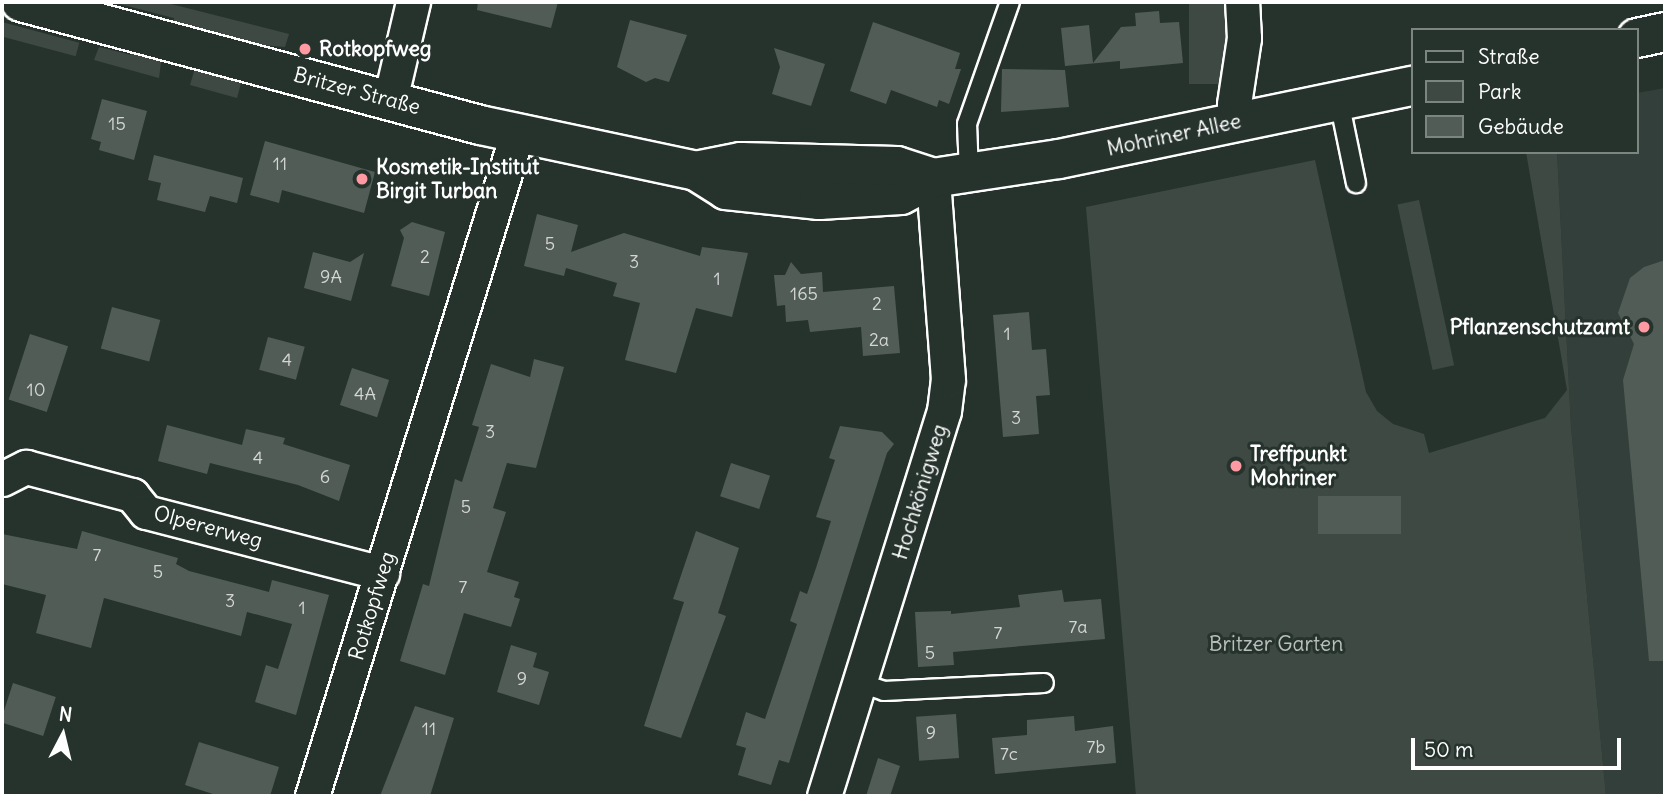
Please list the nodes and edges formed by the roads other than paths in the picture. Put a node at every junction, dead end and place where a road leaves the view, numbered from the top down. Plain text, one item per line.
1 (21, 2) edge
2 (413, 2) edge
3 (1010, 2) edge
4 (1242, 2) edge
5 (85, 10) edge
6 (1665, 32) edge
7 (1639, 38) edge
8 (1412, 86) edge
9 (390, 100) junction
10 (1339, 101) junction
11 (1237, 122) junction
12 (517, 134) junction
13 (951, 175) junction
14 (1356, 183) dead end
15 (2, 479) edge
16 (382, 573) junction
17 (860, 683) junction
18 (1044, 683) dead end
19 (312, 796) edge
20 (824, 796) edge

1 - 5 main road, Britzer Straße
2 - 9 street
3 - 13 lane
4 - 11 street
5 - 9 main road, Britzer Straße
6 - 7 main road
8 - 10 main road, Mohriner Allee
9 - 12 main road, Britzer Straße
10 - 11 main road, Mohriner Allee
10 - 14 lane
11 - 13 main road, Mohriner Allee
12 - 13 main road, Britzer Straße
12 - 16 street, Rotkopfweg
13 - 17 street, Hochkönigweg
15 - 16 street, Olpererweg
16 - 19 street, Rotkopfweg
17 - 18 lane
17 - 20 street, Hochkönigweg

